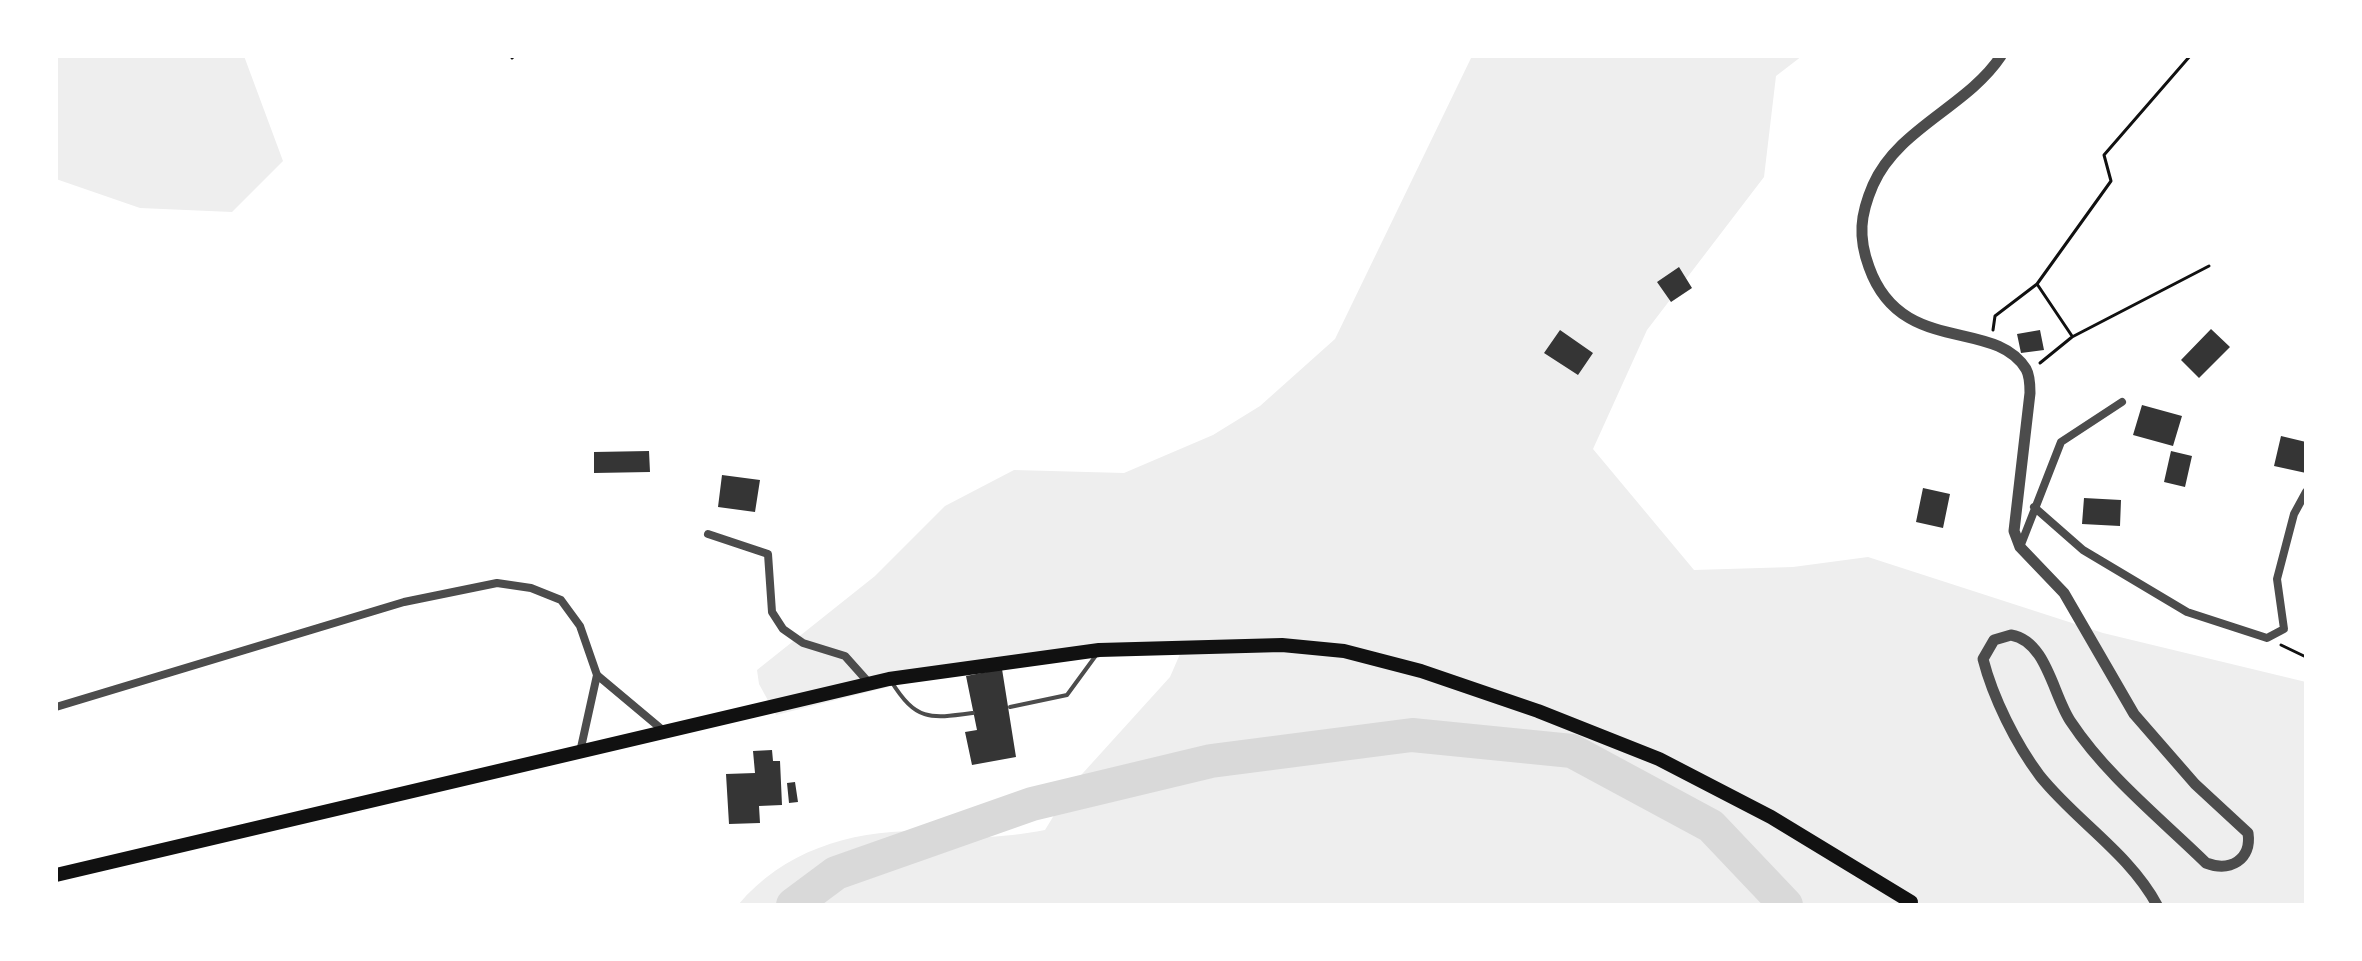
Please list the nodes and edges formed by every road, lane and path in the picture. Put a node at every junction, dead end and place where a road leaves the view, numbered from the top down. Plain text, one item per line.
1 (2001, 56) edge
2 (2190, 56) edge
3 (2209, 266) dead end
4 (2037, 284) junction
5 (2072, 337) junction
6 (1991, 345) junction
7 (2028, 372) junction
8 (2122, 402) dead end
9 (2306, 492) edge
10 (2034, 507) junction
11 (708, 534) dead end
12 (2020, 547) junction
13 (2267, 638) junction
14 (1099, 650) junction
15 (2306, 657) edge
16 (597, 675) junction
17 (889, 679) junction
18 (870, 684) junction
19 (56, 707) edge
20 (1010, 707) dead end
21 (973, 713) dead end
22 (665, 732) junction
23 (580, 752) junction
24 (56, 875) edge
25 (1911, 902) dead end
26 (2157, 905) edge

1 - 6 street
2 - 4 path
3 - 5 path
4 - 5 path
4 - 6 path
5 - 7 path
6 - 7 street
7 - 12 street
8 - 10 street
9 - 13 street
10 - 12 street
10 - 13 street
11 - 18 street
12 - 26 street
13 - 15 path
14 - 17 main road
14 - 20 lane
14 - 25 main road
16 - 19 street
16 - 22 street
16 - 23 street
17 - 18 main road
17 - 21 lane
18 - 22 main road
22 - 23 main road
23 - 24 main road

